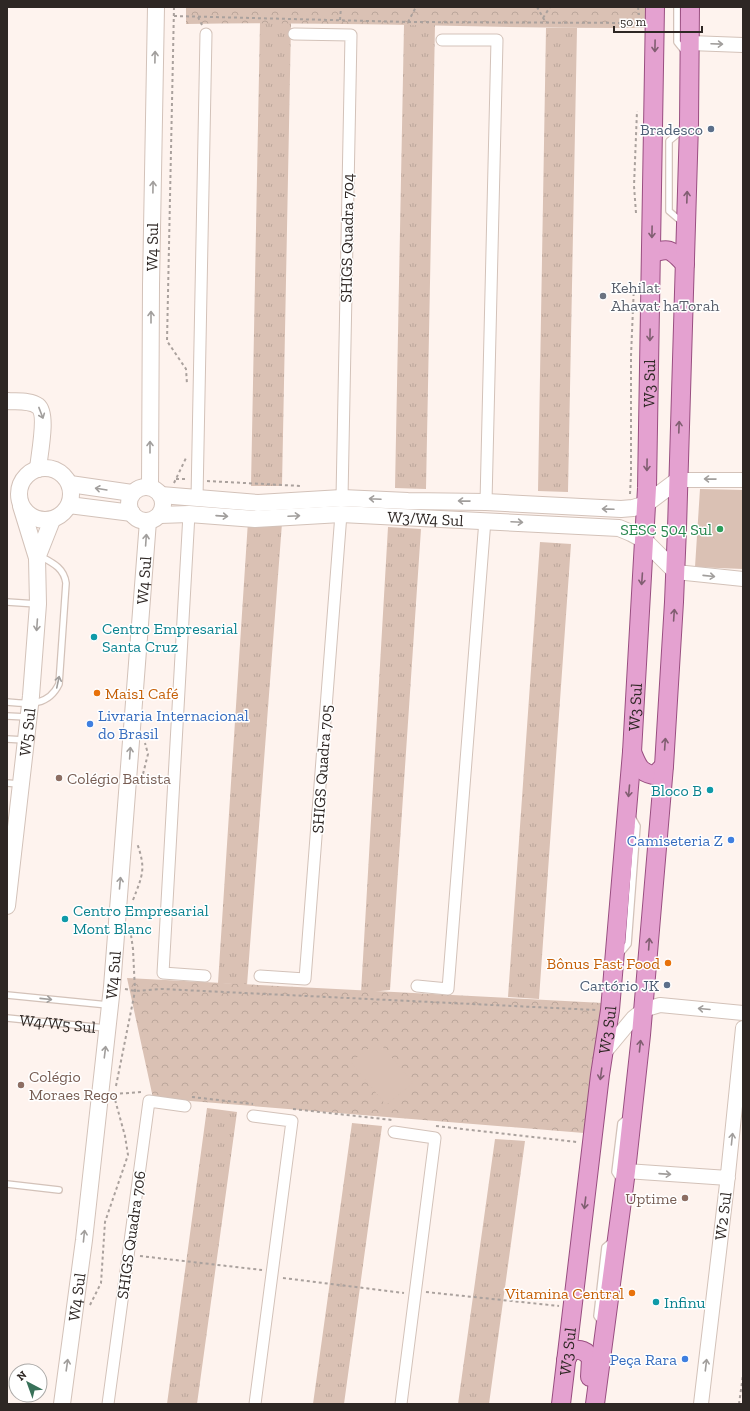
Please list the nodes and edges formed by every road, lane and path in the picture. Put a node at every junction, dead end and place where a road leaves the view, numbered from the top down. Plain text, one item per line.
1 (156, 7) edge
2 (341, 7) edge
3 (416, 7) edge
4 (536, 7) edge
5 (550, 7) edge
6 (638, 7) edge
7 (655, 7) edge
8 (677, 7) edge
9 (690, 7) edge
10 (174, 16) dead end
11 (543, 18) junction
12 (340, 20) junction
13 (408, 22) junction
14 (546, 23) junction
15 (206, 34) dead end
16 (294, 34) dead end
17 (442, 40) dead end
18 (743, 45) edge
19 (690, 51) junction
20 (637, 108) dead end
21 (636, 217) dead end
22 (651, 254) junction
23 (685, 264) junction
24 (635, 281) dead end
25 (7, 401) edge
26 (38, 468) junction
27 (176, 479) dead end
28 (197, 480) junction
29 (678, 480) junction
30 (743, 480) edge
31 (70, 484) junction
32 (303, 486) dead end
33 (156, 490) junction
34 (132, 494) junction
35 (197, 498) junction
36 (342, 498) junction
37 (627, 499) dead end
38 (486, 502) junction
39 (646, 504) junction
40 (69, 505) junction
41 (21, 506) junction
42 (561, 507) junction
43 (408, 508) junction
44 (256, 511) junction
45 (132, 513) junction
46 (189, 514) junction
47 (342, 514) junction
48 (154, 518) junction
49 (52, 520) junction
50 (484, 520) junction
51 (560, 524) junction
52 (644, 540) junction
53 (38, 557) junction
54 (676, 572) junction
55 (743, 579) edge
56 (7, 602) edge
57 (38, 604) junction
58 (7, 702) edge
59 (29, 711) junction
60 (7, 716) edge
61 (7, 739) edge
62 (26, 740) junction
63 (632, 752) junction
64 (664, 766) junction
65 (14, 784) edge
66 (7, 906) edge
67 (205, 976) dead end
68 (260, 976) dead end
69 (417, 986) dead end
70 (7, 995) edge
71 (110, 1005) junction
72 (610, 1010) junction
73 (642, 1010) junction
74 (743, 1013) edge
75 (7, 1018) edge
76 (108, 1028) junction
77 (743, 1028) edge
78 (604, 1053) junction
79 (144, 1092) dead end
80 (114, 1094) junction
81 (187, 1101) joint
82 (257, 1104) dead end
83 (287, 1108) dead end
84 (253, 1116) dead end
85 (395, 1126) joint
86 (436, 1126) dead end
87 (592, 1144) junction
88 (625, 1178) junction
89 (728, 1178) junction
90 (7, 1184) edge
91 (59, 1190) dead end
92 (128, 1255) junction
93 (272, 1274) junction
94 (415, 1292) junction
95 (572, 1307) junction
96 (87, 1311) dead end
97 (566, 1360) junction
98 (743, 1375) edge
99 (62, 1404) edge
100 (108, 1404) edge
101 (255, 1404) edge
102 (401, 1404) edge
103 (561, 1404) edge
104 (586, 1404) edge
105 (595, 1404) edge
106 (701, 1404) edge
107 (739, 1404) edge

33 -> 1 main road, W4 Sul
2 - 12 path
3 - 13 path
4 - 11 path
5 - 11 path
6 - 14 path
7 -> 22 main road, W3 Sul
8 - 19 lane
9 - 19 main road, W3 Sul
10 - 12 path
11 - 14 path
12 - 13 path
13 - 14 path
15 - 28 street
16 - 36 street, SHIGS Quadra 704
17 - 38 street
19 -> 18 street
19 - 23 main road, W3 Sul
20 - 21 path
22 - 23 main road
22 -> 39 main road, W3 Sul
29 -> 23 main road, W3 Sul
24 - 37 path
25 -> 26 main road
26 - 31 main road
26 - 41 main road
27 - 28 path
28 - 32 path
28 - 35 street
30 -> 29 street
29 - 39 main road, W3/W4 Sul
29 - 54 main road, W3 Sul
34 -> 31 main road
31 - 40 main road
33 - 34 main road
33 - 35 main road, W3/W4 Sul
33 - 48 main road
34 - 45 main road
35 - 44 main road, W3/W4 Sul
43 -> 36 main road, W3/W4 Sul
36 - 44 main road, W3/W4 Sul
38 - 42 main road, W3/W4 Sul
38 -> 43 main road, W3/W4 Sul
39 -> 42 main road, W3/W4 Sul
39 - 52 main road, W3 Sul
40 - 45 main road
40 - 49 main road
41 - 49 main road
41 - 53 main road, W5 Sul
42 - 51 main road
43 - 47 main road, W3/W4 Sul
43 - 50 main road, W3/W4 Sul
46 -> 44 main road, W3/W4 Sul
44 -> 47 main road, W3/W4 Sul
45 - 48 main road
46 - 48 main road, W3/W4 Sul
46 - 67 street
47 - 68 street, SHIGS Quadra 705
71 -> 48 main road, W4 Sul
49 - 53 main road, W5 Sul
50 -> 51 main road, W3/W4 Sul
50 - 69 street
51 - 52 main road, W3/W4 Sul
52 - 54 main road, W3/W4 Sul
52 -> 63 main road, W3 Sul
53 - 57 main road, W5 Sul
59 -> 53 lane
54 -> 55 street
64 -> 54 main road, W3 Sul
56 - 57 lane
57 -> 59 main road, W5 Sul
58 - 59 lane
59 - 60 lane
59 - 62 main road, W5 Sul
61 - 62 lane
62 - 65 main road, W5 Sul
63 - 64 main road
63 -> 72 main road, W3 Sul
73 -> 64 main road, W3 Sul
65 - 66 main road, W5 Sul
70 -> 71 lane, W4/W5 Sul
71 - 76 main road, W4 Sul
72 - 78 main road, W3 Sul
72 - 80 path
74 -> 73 street
73 - 78 street
88 -> 73 main road, W3 Sul
75 - 76 lane, W4/W5 Sul
99 -> 76 main road, W4 Sul
89 -> 77 street, W2 Sul
78 -> 87 main road, W3 Sul
79 - 80 path
80 - 96 path
81 - 82 path
81 - 92 street, SHIGS Quadra 706
83 - 85 path
84 - 93 street
85 - 94 street
86 - 87 path
87 -> 95 main road, W3 Sul
88 -> 89 street
88 - 105 main road, W3 Sul
106 -> 89 street, W2 Sul
90 - 91 lane
92 - 93 path
92 - 100 street, SHIGS Quadra 706
93 - 94 path
93 - 101 street
94 - 95 path
94 - 102 street
95 - 97 main road, W3 Sul
97 - 103 main road, W3 Sul
97 - 104 main road
98 - 107 path

